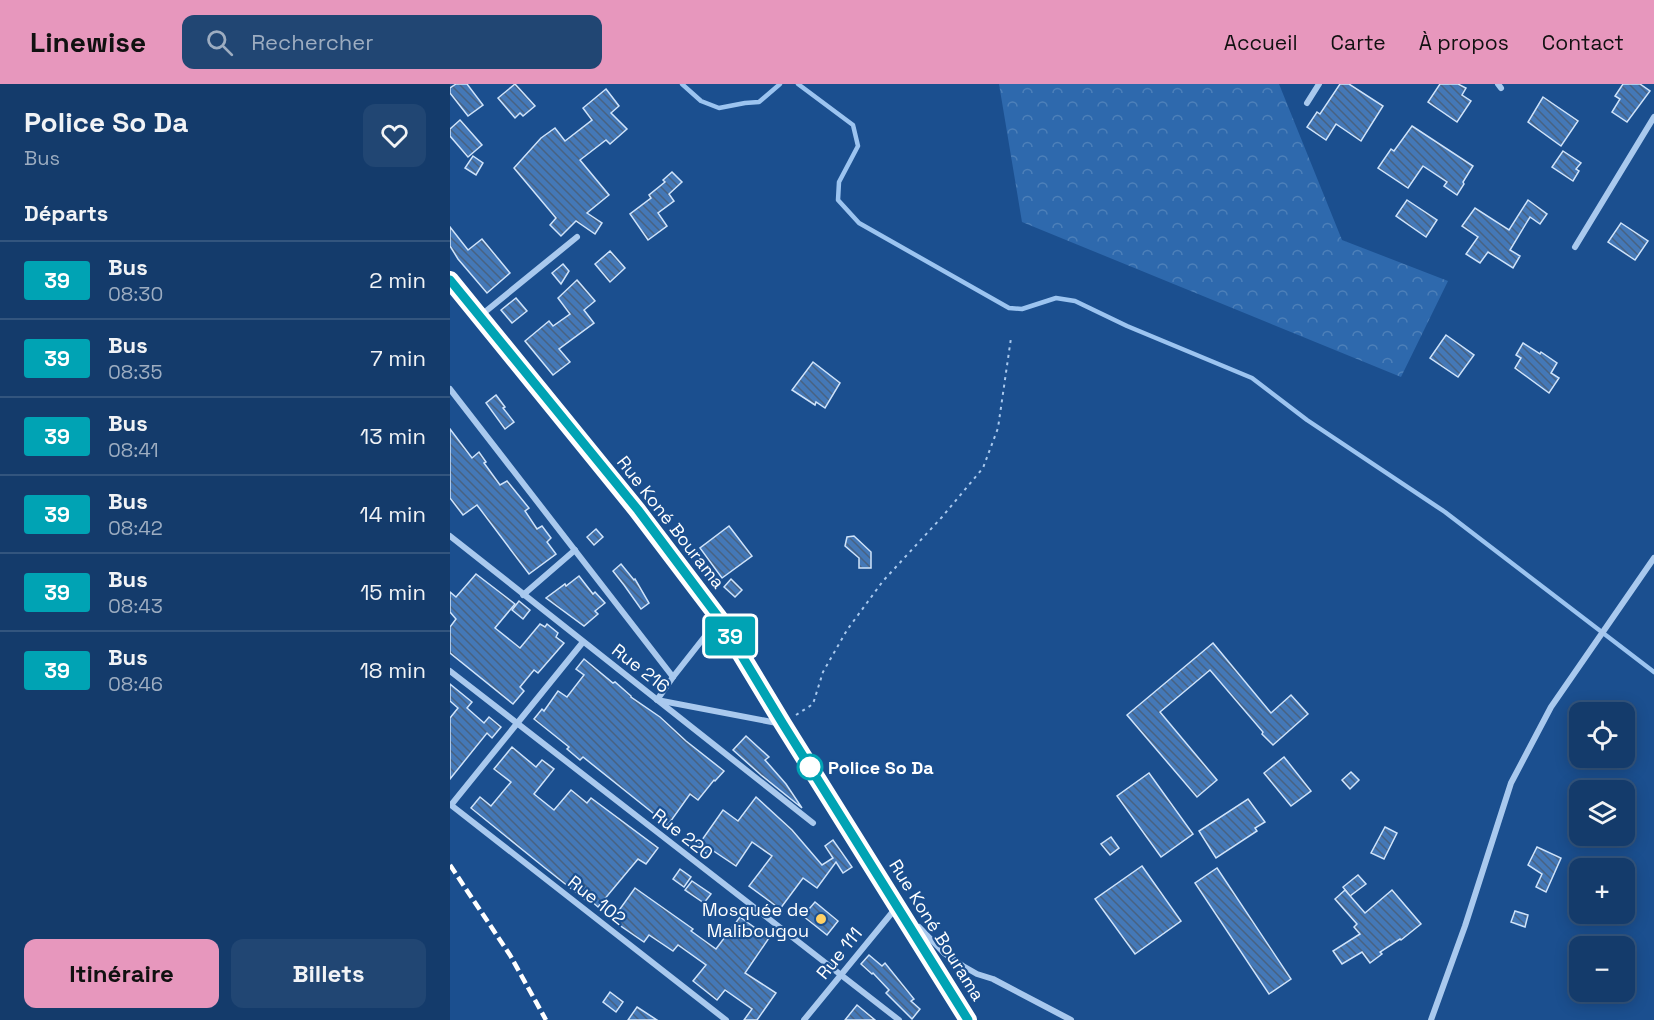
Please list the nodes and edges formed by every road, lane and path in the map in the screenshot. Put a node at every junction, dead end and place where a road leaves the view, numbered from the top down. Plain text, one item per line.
1 (1318, 84) edge
2 (1307, 103) dead end
3 (1654, 117) edge
4 (577, 237) dead end
5 (1575, 247) dead end
6 (450, 280) edge
7 (480, 316) junction
8 (1011, 338) dead end
9 (450, 388) edge
10 (450, 537) edge
11 (575, 550) junction
12 (1654, 558) edge
13 (523, 595) junction
14 (719, 618) junction
15 (583, 642) junction
16 (450, 671) edge
17 (674, 677) junction
18 (657, 700) junction
19 (517, 723) junction
20 (783, 724) junction
21 (451, 805) edge
22 (813, 823) dead end
23 (898, 906) junction
24 (840, 976) junction
25 (726, 1020) edge
26 (804, 1020) edge
27 (899, 1020) edge
28 (968, 1020) edge
29 (1071, 1020) edge
30 (1431, 1020) edge

1 - 2 street
3 - 5 street
4 - 7 street
6 - 7 highway, Rue Koné Bourama
7 - 14 highway, Rue Koné Bourama
8 - 20 path
9 - 11 street
10 - 13 street, Rue 216
11 - 13 street
11 - 17 street
12 - 30 street
13 - 15 street, Rue 216
14 - 17 street
14 - 20 highway, Rue Koné Bourama
15 - 18 street, Rue 216
15 - 19 street
16 - 19 street, Rue 220
17 - 18 street
18 - 20 street
18 - 22 street, Rue 216
19 - 21 street
19 - 24 street, Rue 220
20 - 23 highway, Rue Koné Bourama
21 - 25 street, Rue 102
23 - 24 street, Rue 111
23 - 28 highway, Rue Koné Bourama
23 - 29 street
24 - 26 street, Rue 111
24 - 27 street, Rue 220

